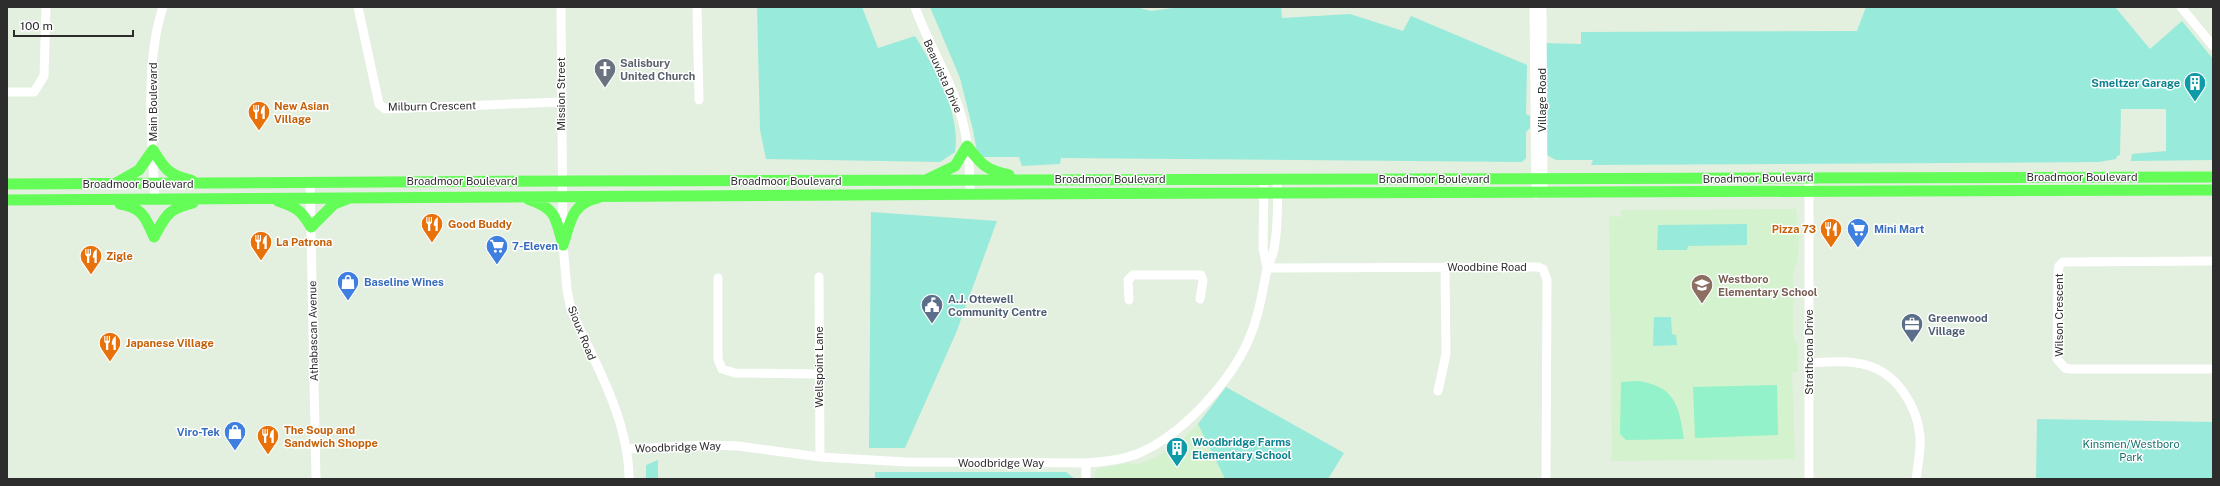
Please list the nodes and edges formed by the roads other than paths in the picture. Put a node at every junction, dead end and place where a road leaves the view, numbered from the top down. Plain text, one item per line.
1 (46, 7) edge
2 (163, 7) edge
3 (358, 7) edge
4 (561, 7) edge
5 (697, 7) edge
6 (915, 7) edge
7 (1535, 7) edge
8 (2181, 7) edge
9 (2213, 46) edge
10 (7, 92) edge
11 (700, 100) dead end
12 (561, 102) junction
13 (967, 146) junction
14 (153, 150) junction
15 (1809, 177) junction
16 (2213, 177) edge
17 (1028, 179) junction
18 (1264, 179) junction
19 (1277, 179) junction
20 (1539, 179) junction
21 (926, 180) junction
22 (970, 180) junction
23 (562, 181) junction
24 (310, 183) junction
25 (7, 184) edge
26 (154, 184) junction
27 (205, 184) junction
28 (112, 185) junction
29 (2213, 190) edge
30 (1539, 193) junction
31 (1809, 193) junction
32 (970, 194) junction
33 (1264, 194) junction
34 (562, 195) junction
35 (615, 195) junction
36 (1278, 195) junction
37 (503, 196) junction
38 (221, 197) junction
39 (266, 197) junction
40 (310, 197) junction
41 (359, 197) junction
42 (76, 199) junction
43 (155, 199) junction
44 (7, 200) edge
45 (311, 227) junction
46 (563, 245) junction
47 (2213, 261) edge
48 (1445, 267) junction
49 (1267, 268) junction
50 (819, 277) dead end
51 (718, 278) dead end
52 (1200, 299) dead end
53 (1129, 300) dead end
54 (1808, 363) junction
55 (2213, 369) edge
56 (818, 374) junction
57 (1438, 391) dead end
58 (628, 450) junction
59 (820, 457) junction
60 (1086, 463) junction
61 (316, 479) edge
62 (629, 479) edge
63 (1086, 479) edge
64 (1546, 479) edge
65 (1809, 479) edge
66 (1916, 479) edge

1 - 10 street
2 - 14 street, Main Boulevard
3 - 12 street, Milburn Crescent
4 - 12 street, Mission Street
5 - 11 street
6 - 13 street, Beauvista Drive
7 - 20 street, Village Road
8 - 9 street
12 - 23 street, Mission Street
13 - 17 main road
13 - 21 main road
13 - 22 street, Beauvista Drive
14 - 26 street, Main Boulevard
14 - 27 main road
14 - 28 main road
15 - 16 main road, Broadmoor Boulevard
15 - 20 main road, Broadmoor Boulevard
15 - 31 street, Strathcona Drive
17 - 18 main road, Broadmoor Boulevard
17 - 22 main road, Broadmoor Boulevard
18 - 19 main road, Broadmoor Boulevard
18 - 33 street, Woodbridge Way
19 - 20 main road, Broadmoor Boulevard
19 - 36 street, Woodbridge Way
20 - 30 street, Village Road
21 - 22 main road, Broadmoor Boulevard
21 - 23 main road, Broadmoor Boulevard
22 - 32 street, Beauvista Drive
23 - 24 main road, Broadmoor Boulevard
23 - 34 street, Sioux Road
24 - 27 main road, Broadmoor Boulevard
24 - 40 street, Athabascan Avenue
25 - 28 main road, Broadmoor Boulevard
26 - 27 main road, Broadmoor Boulevard
26 - 28 main road, Broadmoor Boulevard
26 - 43 street, Main Boulevard
29 - 31 main road, Broadmoor Boulevard
30 - 31 main road, Broadmoor Boulevard
30 - 36 main road, Broadmoor Boulevard
31 - 54 street, Strathcona Drive
32 - 33 main road, Broadmoor Boulevard
32 - 35 main road, Broadmoor Boulevard
33 - 36 main road, Broadmoor Boulevard
33 - 49 street, Woodbridge Way
34 - 35 main road, Broadmoor Boulevard
34 - 37 main road, Broadmoor Boulevard
34 - 46 street, Sioux Road
35 - 46 main road
36 - 49 street, Woodbridge Way
37 - 41 main road, Broadmoor Boulevard
37 - 46 main road
38 - 39 main road, Broadmoor Boulevard
38 - 42 main road
38 - 43 main road, Broadmoor Boulevard
39 - 40 main road, Broadmoor Boulevard
39 - 45 main road
40 - 41 main road, Broadmoor Boulevard
40 - 45 street, Athabascan Avenue
41 - 45 main road
42 - 43 main road, Broadmoor Boulevard
42 - 44 main road, Broadmoor Boulevard
45 - 61 street, Athabascan Avenue
46 - 58 street, Sioux Road
47 - 55 street, Wilson Crescent
48 - 49 street, Woodbine Road
48 - 57 street
48 - 64 street, Woodbine Road
49 - 60 street, Woodbridge Way
50 - 56 street, Wellspoint Lane
51 - 56 street
52 - 53 street
54 - 65 street, Strathcona Drive
54 - 66 street
56 - 59 street, Wellspoint Lane
58 - 59 street, Woodbridge Way
58 - 62 street, Sioux Road
59 - 60 street, Woodbridge Way
60 - 63 street

